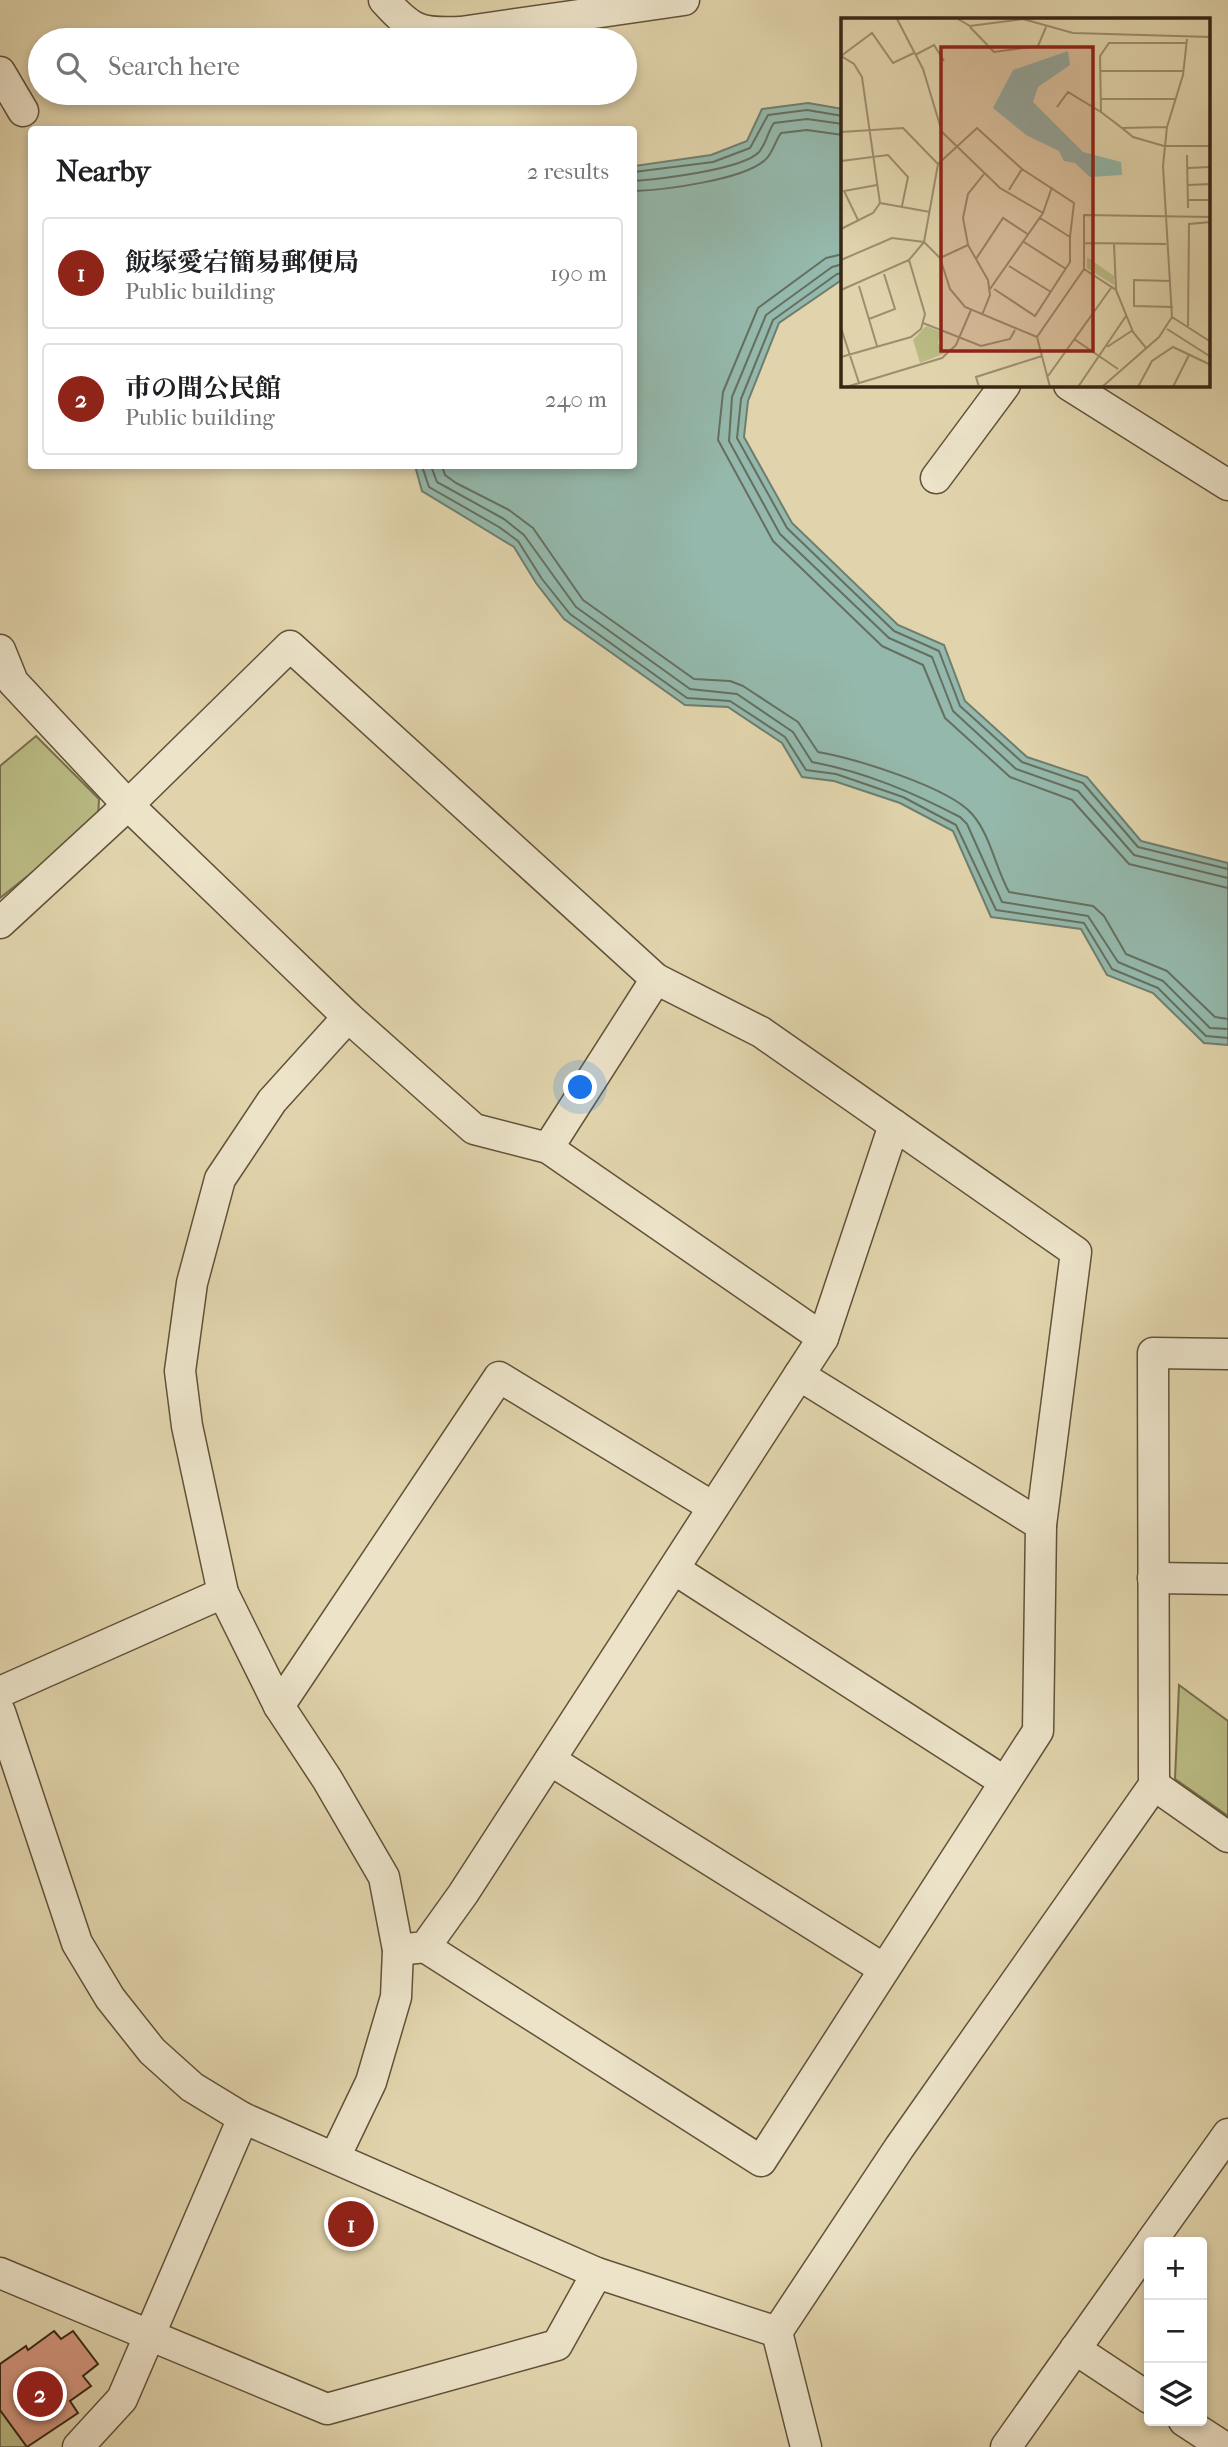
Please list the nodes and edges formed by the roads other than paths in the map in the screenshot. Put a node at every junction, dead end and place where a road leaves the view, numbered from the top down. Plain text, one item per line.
1 (384, 0) edge
2 (684, 0) edge
3 (417, 28) edge
4 (489, 28) edge
5 (0, 72) edge
6 (23, 111) dead end
7 (1004, 387) edge
8 (1072, 387) edge
9 (936, 478) dead end
10 (1228, 485) edge
11 (0, 650) edge
12 (128, 805) junction
13 (0, 923) edge
14 (656, 979) junction
15 (348, 1017) junction
16 (894, 1125) junction
17 (548, 1148) junction
18 (823, 1338) junction
19 (1228, 1354) edge
20 (799, 1375) junction
21 (713, 1507) junction
22 (1041, 1525) junction
23 (674, 1569) junction
24 (1153, 1578) junction
25 (1228, 1579) edge
26 (223, 1594) junction
27 (0, 1692) edge
28 (279, 1706) junction
29 (0, 1712) edge
30 (550, 1760) junction
31 (1004, 1782) junction
32 (1154, 1785) junction
33 (1228, 1837) edge
34 (411, 1948) junction
35 (884, 1969) junction
36 (243, 2119) junction
37 (1228, 2134) edge
38 (335, 2157) junction
39 (1155, 2237) edge
40 (1144, 2252) edge
41 (0, 2273) edge
42 (597, 2273) junction
43 (777, 2332) junction
44 (150, 2333) junction
45 (1075, 2349) junction
46 (1144, 2395) edge
47 (1192, 2426) edge
48 (78, 2447) edge
49 (806, 2447) edge
50 (1006, 2447) edge
51 (1224, 2447) edge

1 - 3 street
2 - 4 street
5 - 6 street
7 - 9 street
8 - 10 street
11 - 12 street
12 - 13 street
12 - 14 street
12 - 15 street
14 - 16 street
14 - 17 street
15 - 17 street
15 - 26 street
16 - 18 street
16 - 22 street
17 - 18 street
18 - 20 street
19 - 24 street
20 - 21 street
20 - 22 street
21 - 23 street
21 - 28 street
22 - 31 street
23 - 30 street
23 - 31 street
24 - 25 street
24 - 32 street
26 - 27 street
26 - 28 street
28 - 34 street
29 - 36 street
30 - 34 street
30 - 35 street
31 - 35 street
32 - 33 street
32 - 43 street
34 - 35 street
34 - 38 street
36 - 38 street
36 - 44 street
37 - 39 street
38 - 42 street
40 - 45 street
41 - 44 street
42 - 43 street
42 - 44 street
43 - 49 street
44 - 48 street
45 - 46 street
45 - 50 street
47 - 51 street

